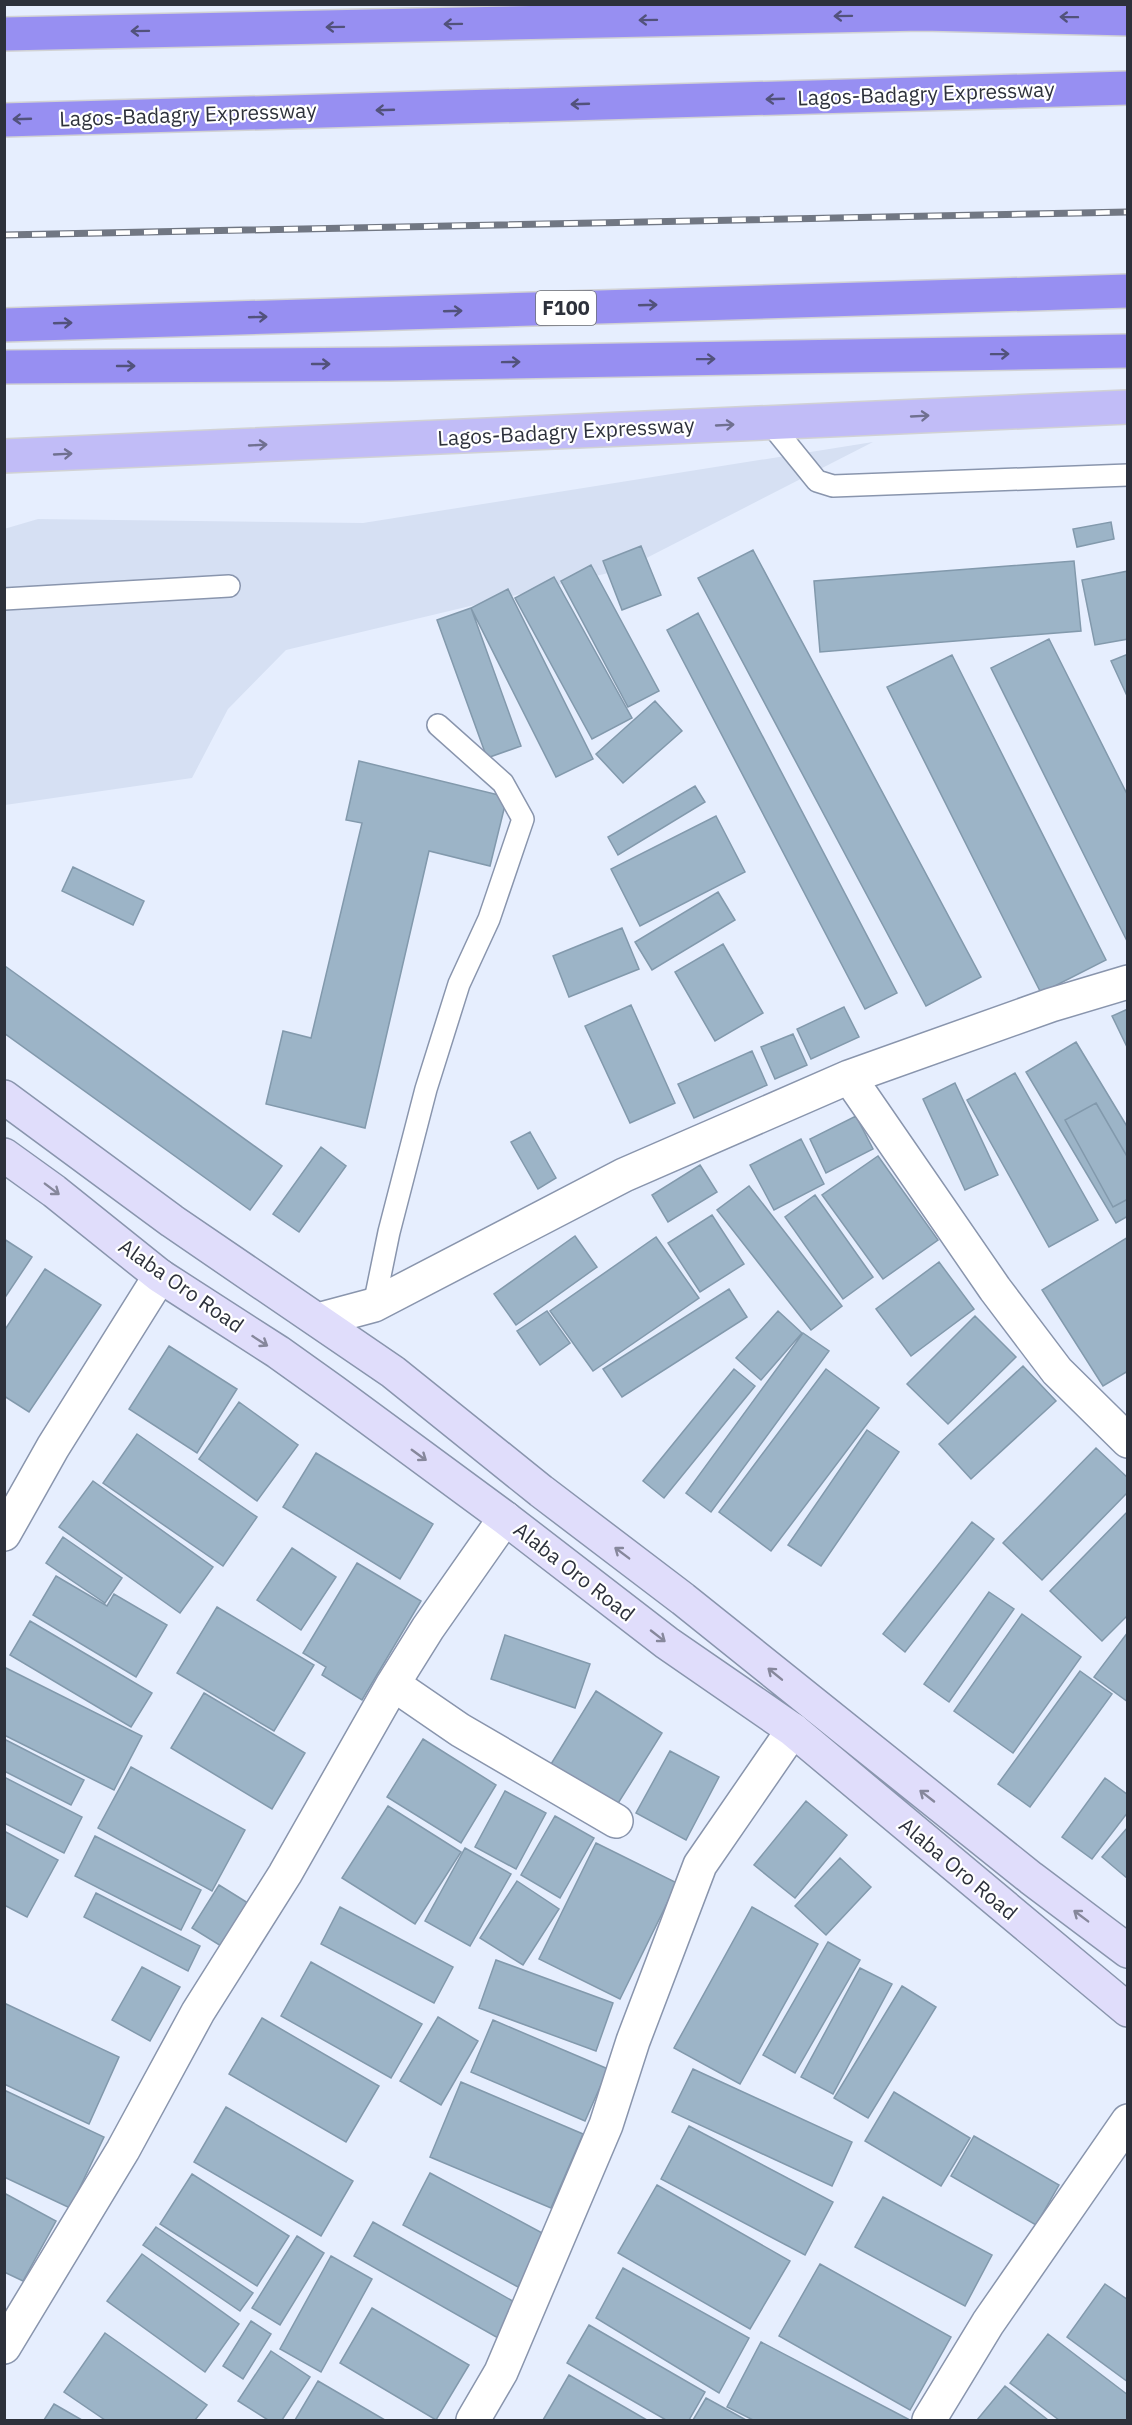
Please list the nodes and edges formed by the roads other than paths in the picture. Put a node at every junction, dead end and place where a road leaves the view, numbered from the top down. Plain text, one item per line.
1 (1128, 19) edge
2 (4, 34) edge
3 (1128, 88) edge
4 (4, 120) edge
5 (1128, 291) edge
6 (4, 325) edge
7 (1128, 351) edge
8 (4, 367) edge
9 (1128, 407) edge
10 (770, 423) junction
11 (4, 456) edge
12 (1128, 476) edge
13 (229, 586) dead end
14 (4, 599) edge
15 (438, 725) dead end
16 (1128, 982) edge
17 (849, 1077) junction
18 (4, 1097) edge
19 (4, 1155) edge
20 (160, 1276) junction
21 (374, 1305) junction
22 (318, 1320) junction
23 (1128, 1441) edge
24 (505, 1518) junction
25 (4, 1534) edge
26 (393, 1684) junction
27 (793, 1730) junction
28 (616, 1821) dead end
29 (1128, 1951) edge
30 (1128, 2010) edge
31 (1128, 2121) edge
32 (4, 2347) edge
33 (473, 2421) edge
34 (929, 2421) edge

1 -> 2 highway
3 -> 4 highway, Lagos-Badagry Expressway
6 -> 5 highway, F100
8 -> 7 highway
10 -> 9 main road, Lagos-Badagry Expressway
11 -> 10 main road, Lagos-Badagry Expressway
10 - 12 lane
13 - 14 lane
15 - 21 lane
16 - 17 street
17 - 21 street
17 - 23 street
18 - 22 main road, Alaba Oro Road
19 -> 20 main road, Alaba Oro Road
20 -> 24 main road, Alaba Oro Road
20 - 25 street
21 - 22 street
29 -> 22 main road, Alaba Oro Road
24 - 26 street
24 -> 27 main road, Alaba Oro Road
26 - 28 street
26 - 32 street
27 - 30 main road, Alaba Oro Road
27 - 33 street
31 - 34 street

